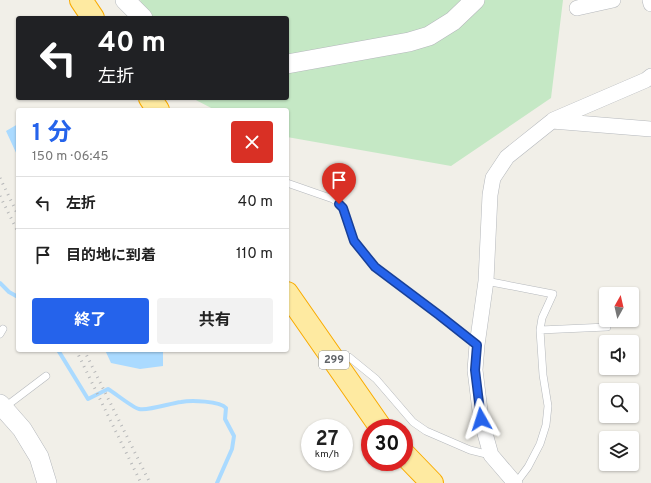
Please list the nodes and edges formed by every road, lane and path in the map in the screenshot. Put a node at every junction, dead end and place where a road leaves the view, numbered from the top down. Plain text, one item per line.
1 (80, 0) edge
2 (125, 0) edge
3 (475, 0) edge
4 (613, 0) edge
5 (650, 0) edge
6 (651, 4) edge
7 (577, 8) dead end
8 (92, 16) edge
9 (141, 16) edge
10 (289, 64) edge
11 (651, 76) edge
12 (552, 121) junction
13 (651, 129) edge
14 (289, 185) edge
15 (486, 281) junction
16 (289, 296) edge
17 (607, 328) dead end
18 (540, 330) junction
19 (477, 345) junction
20 (338, 365) junction
21 (46, 376) dead end
22 (2, 406) edge
23 (375, 419) edge
24 (491, 455) junction
25 (413, 463) edge
26 (47, 483) edge
27 (432, 483) edge
28 (516, 483) edge

1 - 8 highway
2 - 9 street
3 - 10 street
4 - 7 street
5 - 6 street
11 - 12 street
12 - 13 street
12 - 15 street
14 - 19 lane
15 - 18 lane
15 - 19 street
16 - 20 highway, 299
17 - 18 lane
18 - 28 lane
19 - 24 street
20 - 23 highway, 299
20 - 24 lane
21 - 22 lane
22 - 26 street
24 - 28 street
25 - 27 highway

